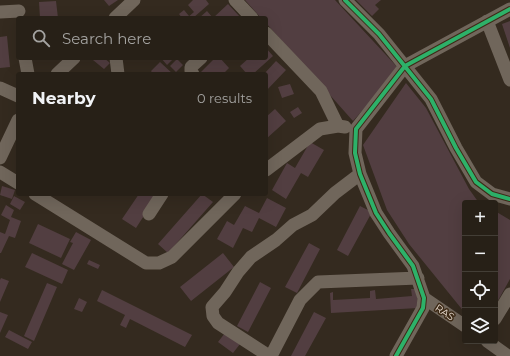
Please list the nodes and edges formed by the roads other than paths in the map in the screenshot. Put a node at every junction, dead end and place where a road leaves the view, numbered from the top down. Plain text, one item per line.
1 (134, 0) edge
2 (235, 0) edge
3 (345, 0) edge
4 (510, 9) edge
5 (18, 10) edge
6 (0, 12) edge
7 (117, 16) edge
8 (248, 16) edge
9 (487, 21) junction
10 (268, 35) edge
11 (25, 60) edge
12 (72, 60) edge
13 (116, 60) edge
14 (200, 60) edge
15 (405, 66) junction
16 (28, 72) edge
17 (59, 72) edge
18 (118, 72) edge
19 (192, 72) edge
20 (510, 80) edge
21 (0, 88) edge
22 (16, 95) edge
23 (16, 124) edge
24 (338, 126) junction
25 (356, 129) junction
26 (0, 158) edge
27 (268, 168) edge
28 (0, 172) edge
29 (360, 174) junction
30 (16, 182) edge
31 (38, 196) edge
32 (161, 196) edge
33 (233, 196) edge
34 (510, 199) edge
35 (149, 214) dead end
36 (418, 278) junction
37 (510, 294) edge
38 (424, 298) junction
39 (498, 314) edge
40 (462, 324) edge
41 (491, 344) edge
42 (270, 356) edge
43 (396, 356) edge
44 (508, 356) edge

1 - 7 street
2 - 8 street
3 - 15 street
4 - 9 street
5 - 6 street
9 - 15 street
9 - 20 street
10 - 24 street
11 - 16 street
12 - 17 street
13 - 18 street
14 - 19 street
15 - 25 street
15 - 34 street
21 - 22 street
23 - 26 street
24 - 25 street
24 - 27 street
25 - 29 street
28 - 30 street
29 - 36 street
29 - 42 street
31 - 33 street
32 - 35 street
36 - 38 street
36 - 42 street
37 - 39 street
38 - 40 street, RAS
38 - 43 street
41 - 44 street

